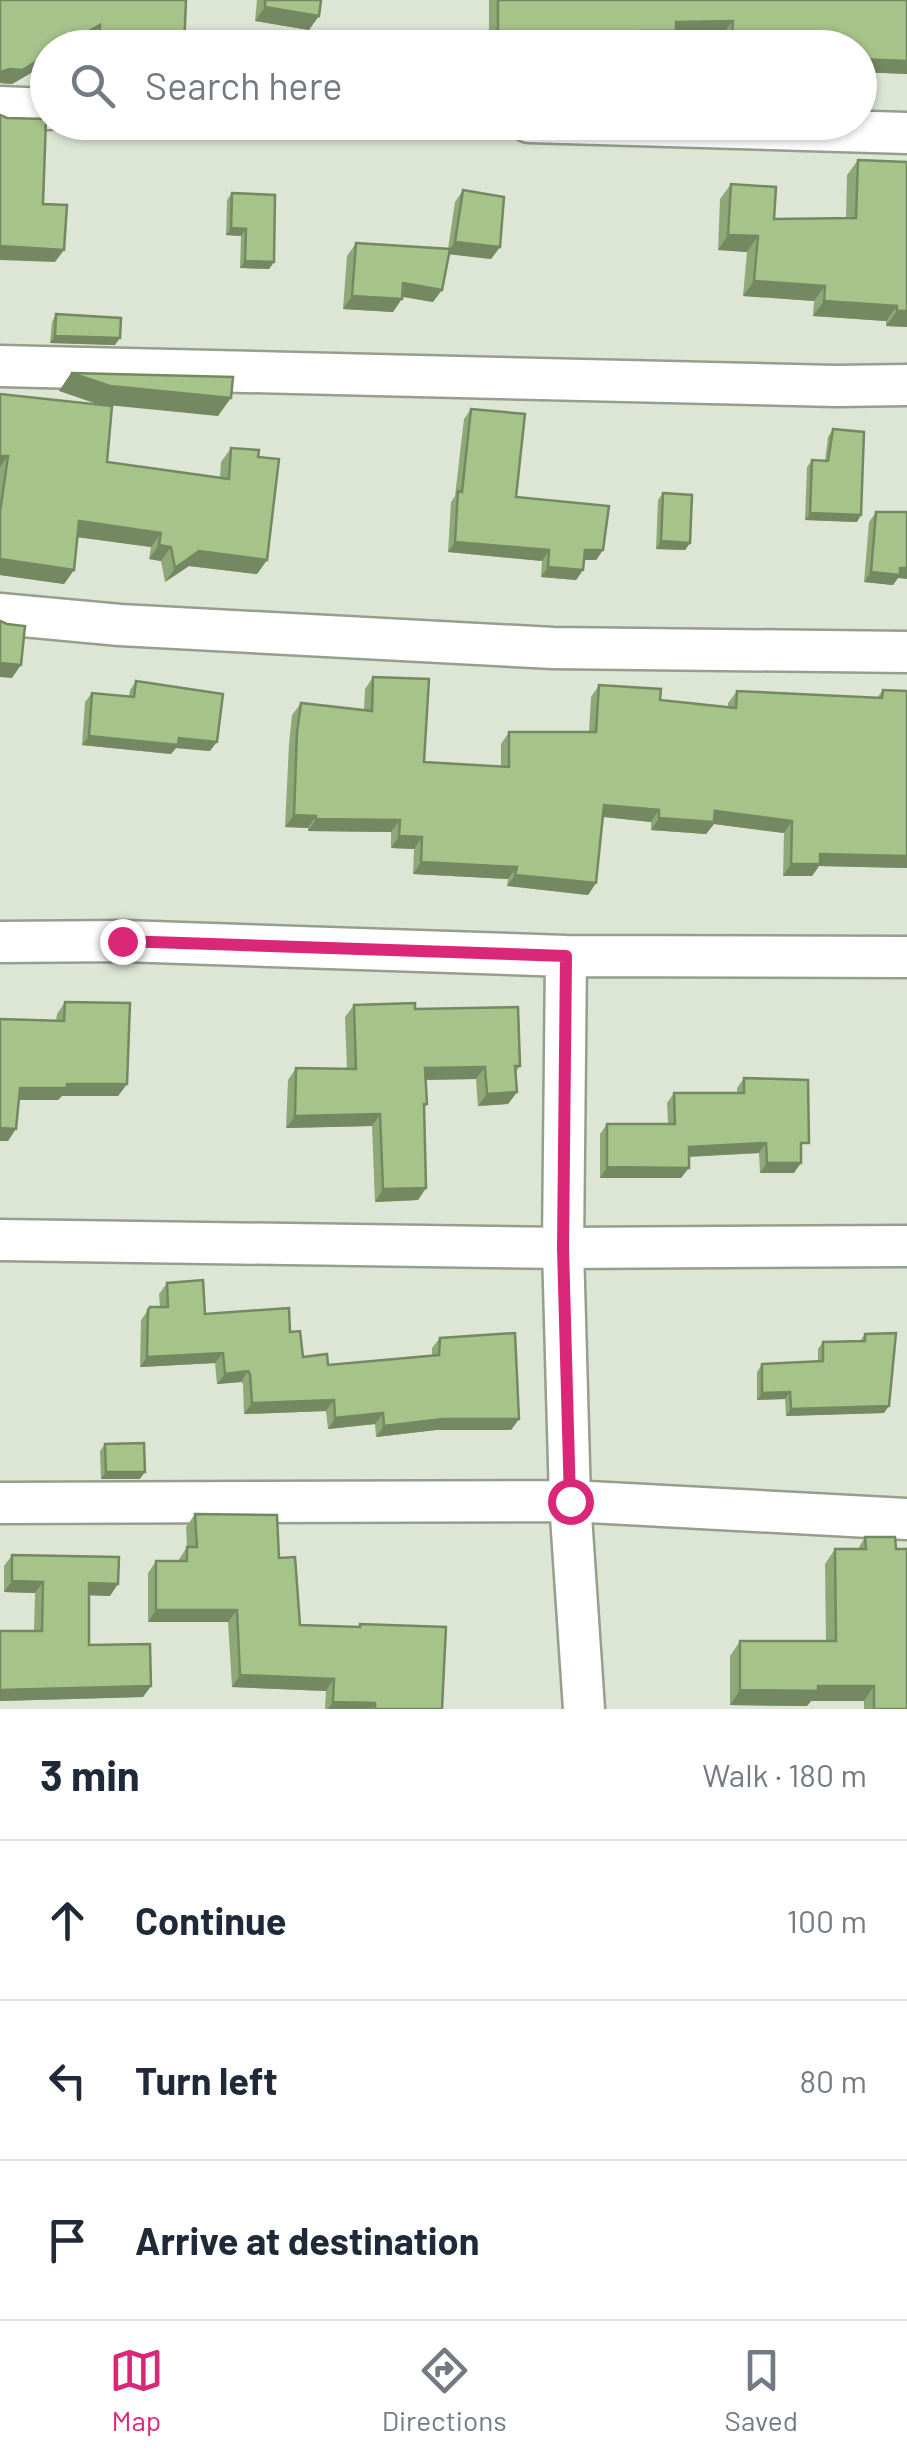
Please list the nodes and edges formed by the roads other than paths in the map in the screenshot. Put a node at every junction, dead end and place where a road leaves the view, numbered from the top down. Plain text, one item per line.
1 (0, 107) edge
2 (30, 108) edge
3 (877, 133) edge
4 (907, 134) edge
5 (0, 366) edge
6 (907, 385) edge
7 (0, 614) edge
8 (907, 652) edge
9 (0, 942) edge
10 (566, 956) junction
11 (907, 957) edge
12 (0, 1240) edge
13 (907, 1246) edge
14 (563, 1248) junction
15 (570, 1501) junction
16 (0, 1502) edge
17 (907, 1519) edge
18 (584, 1709) edge

1 - 2 street
3 - 4 street
5 - 6 street
7 - 8 street
9 - 10 street
10 - 11 street
10 - 14 street
12 - 14 street
13 - 14 street
14 - 15 street
15 - 16 street
15 - 17 street
15 - 18 street

